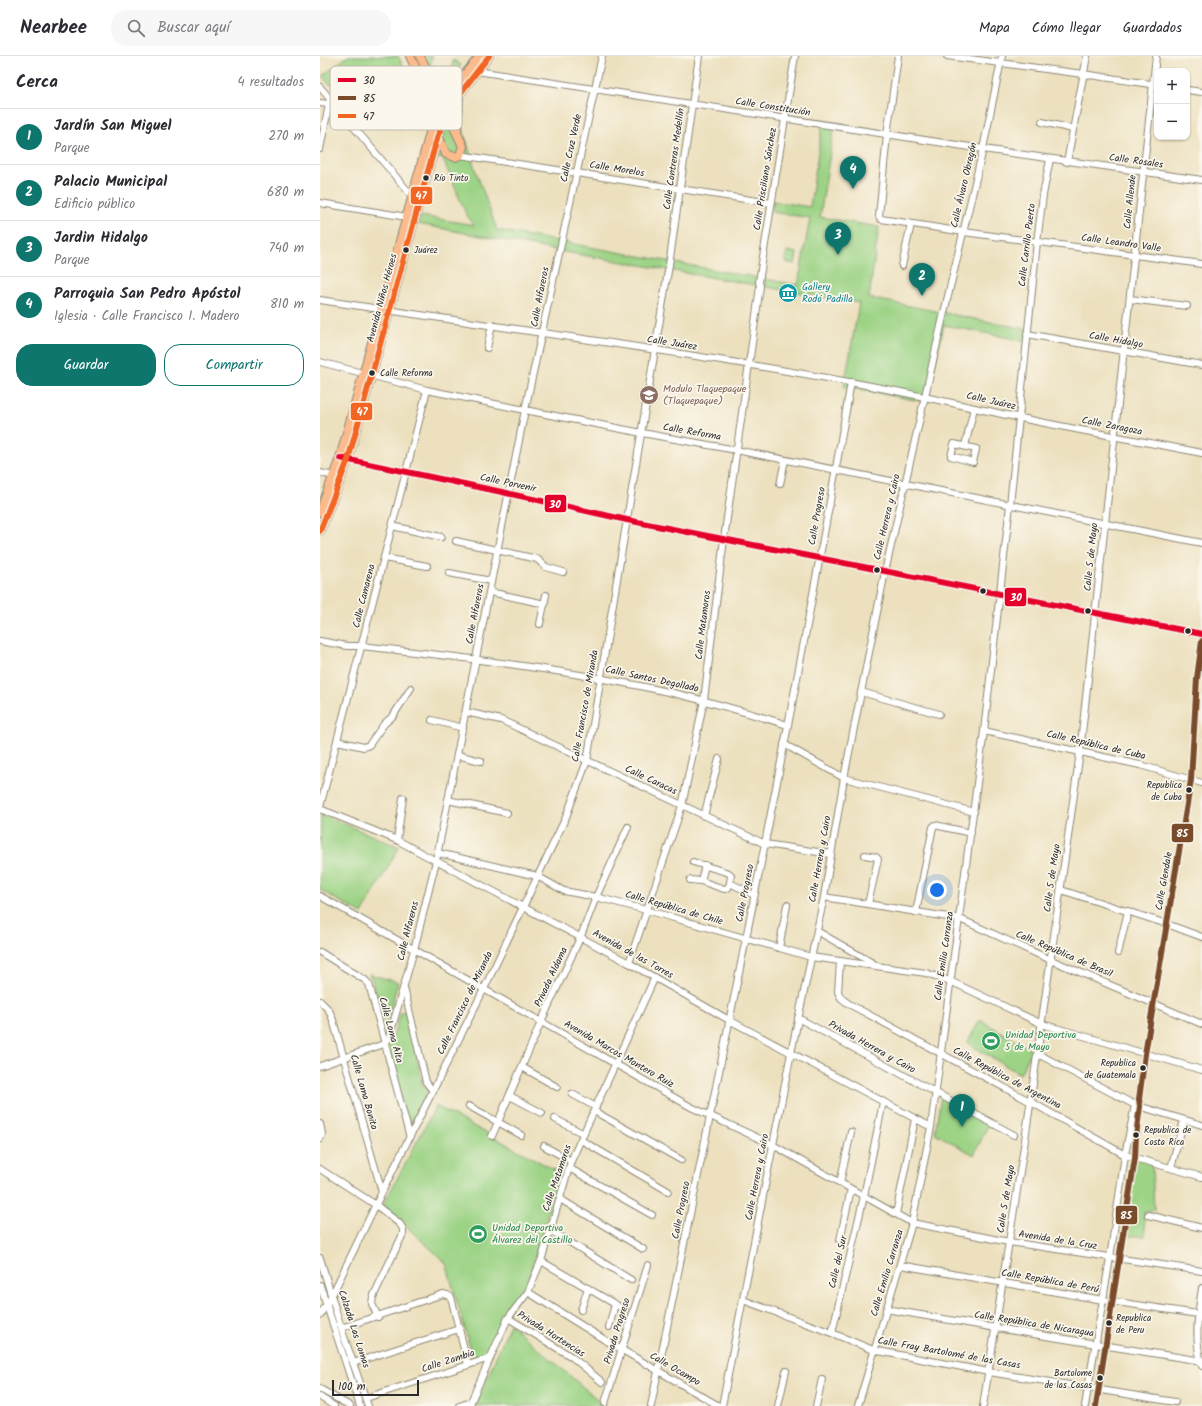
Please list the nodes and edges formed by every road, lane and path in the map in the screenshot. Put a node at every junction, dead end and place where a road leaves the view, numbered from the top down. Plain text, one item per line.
1 (410, 56) edge
2 (420, 56) edge
3 (480, 56) edge
4 (489, 56) edge
5 (602, 56) edge
6 (699, 56) edge
7 (795, 56) edge
8 (898, 56) edge
9 (947, 56) edge
10 (1002, 56) edge
11 (1087, 56) edge
12 (1156, 56) edge
13 (1001, 63) junction
14 (415, 66) edge
15 (425, 66) edge
16 (1156, 68) edge
17 (477, 71) junction
18 (1083, 74) junction
19 (463, 77) edge
20 (1154, 85) edge
21 (320, 87) edge
22 (594, 90) junction
23 (1190, 90) edge
24 (462, 91) edge
25 (1154, 92) edge
26 (1202, 92) edge
27 (329, 102) junction
28 (320, 103) edge
29 (691, 105) junction
30 (785, 119) junction
31 (1042, 122) dead end
32 (1073, 129) junction
33 (354, 130) edge
34 (431, 130) edge
35 (436, 130) edge
36 (440, 130) edge
37 (455, 130) edge
38 (457, 130) edge
39 (457, 133) junction
40 (438, 135) junction
41 (887, 135) junction
42 (320, 149) edge
43 (983, 149) junction
44 (460, 154) junction
45 (1050, 159) junction
46 (1067, 162) junction
47 (1143, 172) junction
48 (576, 173) junction
49 (1202, 180) edge
50 (680, 189) junction
51 (412, 196) junction
52 (320, 203) edge
53 (771, 203) junction
54 (407, 217) junction
55 (910, 224) junction
56 (964, 232) junction
57 (1037, 242) junction
58 (560, 245) joint
59 (1135, 254) junction
60 (1202, 264) edge
61 (669, 265) joint
62 (902, 266) dead end
63 (759, 282) joint
64 (1130, 299) junction
65 (320, 300) edge
66 (1187, 306) dead end
67 (385, 310) junction
68 (943, 317) joint
69 (492, 325) junction
70 (542, 332) junction
71 (1027, 334) junction
72 (488, 348) dead end
73 (655, 350) junction
74 (1124, 351) junction
75 (320, 362) edge
76 (749, 365) junction
77 (1202, 365) edge
78 (367, 375) junction
79 (851, 382) junction
80 (427, 390) junction
81 (925, 396) junction
82 (974, 408) junction
83 (525, 410) junction
84 (1019, 418) junction
85 (642, 433) junction
86 (1114, 437) junction
87 (965, 446) dead end
88 (736, 450) junction
89 (1202, 453) edge
90 (344, 459) junction
91 (785, 460) junction
92 (835, 471) junction
93 (406, 472) junction
94 (320, 473) edge
95 (335, 476) junction
96 (780, 484) dead end
97 (905, 484) junction
98 (508, 493) junction
99 (1010, 505) junction
100 (320, 512) edge
101 (627, 520) junction
102 (1105, 524) junction
103 (392, 526) junction
104 (320, 531) edge
105 (440, 537) dead end
106 (724, 539) junction
107 (456, 541) dead end
108 (1202, 543) edge
109 (497, 550) junction
110 (384, 558) junction
111 (820, 559) junction
112 (427, 566) dead end
113 (563, 572) dead end
114 (885, 572) junction
115 (449, 573) dead end
116 (492, 581) junction
117 (490, 592) junction
118 (1000, 595) junction
119 (546, 596) dead end
120 (545, 604) junction
121 (1095, 613) junction
122 (540, 624) dead end
123 (1202, 634) edge
124 (320, 641) edge
125 (1202, 641) edge
126 (361, 646) junction
127 (476, 659) junction
128 (601, 679) junction
129 (1200, 679) edge
130 (411, 688) dead end
131 (861, 692) junction
132 (704, 700) junction
133 (466, 712) junction
134 (940, 714) dead end
135 (432, 720) dead end
136 (788, 725) junction
137 (463, 728) junction
138 (984, 731) junction
139 (337, 741) junction
140 (784, 744) junction
141 (1080, 752) junction
142 (457, 755) junction
143 (719, 759) dead end
144 (480, 761) dead end
145 (587, 761) junction
146 (844, 778) junction
147 (1191, 780) junction
148 (1202, 783) edge
149 (403, 798) dead end
150 (448, 800) junction
151 (682, 806) junction
152 (320, 808) edge
153 (974, 812) junction
154 (507, 813) dead end
155 (704, 816) junction
156 (628, 827) dead end
157 (971, 833) junction
158 (397, 840) junction
159 (764, 844) junction
160 (438, 853) junction
161 (831, 854) junction
162 (865, 855) dead end
163 (436, 861) junction
164 (693, 862) dead end
165 (705, 865) junction
166 (538, 876) junction
167 (690, 880) dead end
168 (701, 882) junction
169 (730, 883) junction
170 (1061, 890) junction
171 (754, 895) junction
172 (320, 896) edge
173 (596, 897) junction
174 (824, 897) junction
175 (868, 904) junction
176 (787, 905) dead end
177 (523, 906) junction
178 (646, 910) junction
179 (1128, 911) junction
180 (916, 912) junction
181 (960, 919) junction
182 (1167, 924) junction
183 (817, 931) junction
184 (580, 936) junction
185 (1202, 937) edge
186 (745, 939) junction
187 (779, 948) junction
188 (414, 950) junction
189 (320, 952) edge
190 (1118, 953) dead end
191 (811, 957) junction
192 (1051, 960) junction
193 (840, 962) junction
194 (629, 963) junction
195 (879, 967) junction
196 (655, 977) junction
197 (950, 981) junction
198 (404, 986) junction
199 (484, 989) junction
200 (320, 1000) edge
201 (1154, 1003) junction
202 (798, 1018) junction
203 (729, 1020) junction
204 (541, 1022) junction
205 (1042, 1024) junction
206 (1202, 1024) edge
207 (384, 1044) junction
208 (791, 1053) junction
209 (941, 1054) junction
210 (1038, 1054) junction
211 (1145, 1054) junction
212 (344, 1058) junction
213 (616, 1064) junction
214 (320, 1066) edge
215 (522, 1067) junction
216 (1202, 1070) edge
217 (557, 1087) dead end
218 (433, 1091) junction
219 (935, 1093) junction
220 (572, 1094) dead end
221 (510, 1096) junction
222 (883, 1102) junction
223 (1031, 1102) junction
224 (1138, 1103) junction
225 (469, 1106) dead end
226 (595, 1109) junction
227 (542, 1113) dead end
228 (710, 1116) junction
229 (555, 1119) dead end
230 (915, 1119) junction
231 (1184, 1120) junction
232 (498, 1123) junction
233 (320, 1124) edge
234 (1202, 1125) edge
235 (931, 1127) junction
236 (851, 1132) dead end
237 (584, 1134) junction
238 (521, 1135) dead end
239 (1014, 1135) dead end
240 (492, 1136) dead end
241 (410, 1138) junction
242 (320, 1139) edge
243 (581, 1140) junction
244 (773, 1145) junction
245 (544, 1146) dead end
246 (1125, 1155) junction
247 (1135, 1158) junction
248 (681, 1160) dead end
249 (571, 1161) junction
250 (569, 1168) junction
251 (1171, 1168) junction
252 (320, 1169) edge
253 (1202, 1177) edge
254 (840, 1183) junction
255 (850, 1189) junction
256 (668, 1191) dead end
257 (382, 1192) junction
258 (864, 1196) junction
259 (560, 1199) junction
260 (376, 1205) junction
261 (896, 1214) junction
262 (652, 1215) dead end
263 (1148, 1215) dead end
264 (912, 1223) junction
265 (1202, 1228) edge
266 (550, 1230) junction
267 (840, 1240) dead end
268 (1009, 1242) junction
269 (643, 1249) dead end
270 (320, 1258) edge
271 (1110, 1258) junction
272 (1120, 1259) junction
273 (540, 1261) junction
274 (648, 1265) dead end
275 (900, 1265) junction
276 (1202, 1271) edge
277 (631, 1280) dead end
278 (1004, 1283) junction
279 (320, 1285) edge
280 (588, 1288) junction
281 (1202, 1288) edge
282 (528, 1292) junction
283 (332, 1295) junction
284 (743, 1300) junction
285 (1103, 1300) junction
286 (1113, 1302) junction
287 (614, 1304) junction
288 (326, 1305) junction
289 (886, 1308) junction
290 (581, 1310) dead end
291 (625, 1310) dead end
292 (1198, 1314) junction
293 (320, 1315) edge
294 (378, 1317) junction
295 (508, 1318) junction
296 (609, 1327) dead end
297 (341, 1328) junction
298 (996, 1328) junction
299 (459, 1329) junction
300 (832, 1333) junction
301 (1096, 1344) junction
302 (1106, 1346) junction
303 (621, 1349) junction
304 (874, 1350) junction
305 (490, 1358) junction
306 (353, 1363) junction
307 (1201, 1363) edge
308 (468, 1365) junction
309 (659, 1371) junction
310 (786, 1371) dead end
311 (989, 1372) junction
312 (822, 1379) dead end
313 (602, 1382) dead end
314 (320, 1388) edge
315 (1088, 1388) junction
316 (1099, 1389) junction
317 (327, 1393) junction
318 (366, 1398) junction
319 (321, 1400) edge
320 (1175, 1402) dead end
321 (605, 1403) dead end
322 (470, 1404) edge
323 (334, 1406) edge
324 (350, 1406) edge
325 (360, 1406) edge
326 (368, 1406) edge
327 (459, 1406) edge
328 (652, 1406) edge
329 (721, 1406) edge
330 (778, 1406) edge
331 (816, 1406) edge
332 (858, 1406) edge
333 (983, 1406) edge
334 (1085, 1406) edge
335 (1096, 1406) edge

1 - 14 main road
2 - 15 main road
3 - 19 main road, Avenida Niños Héroes
4 - 17 main road, Avenida Niños Héroes
5 - 22 street, Calle Cruz Verde
6 - 29 street, Calle Contreras Medellín
7 - 30 street, Calle Prisciliano Sánchez
8 - 41 street
9 - 13 street
10 - 13 street, Calle Álvaro Obregón
11 - 18 street
12 - 16 street, Calle Allende
13 - 18 street
13 - 43 street, Calle Álvaro Obregón
17 - 22 street, Calle Constitución
17 - 24 main road, Avenida Niños Héroes
18 - 20 street
18 - 32 street
21 - 27 street
22 - 29 street, Calle Constitución
22 - 48 street, Calle Cruz Verde
23 - 26 street
25 - 47 street, Calle Allende
27 - 28 street
27 - 42 street
29 - 30 street, Calle Constitución
29 - 50 street, Calle Contreras Medellín
30 - 41 street, Calle Constitución
30 - 53 street, Calle Prisciliano Sánchez
31 - 32 street
32 - 46 street
33 - 51 street
34 - 51 main road, Avenida Niños Héroes
35 - 40 main road
36 - 40 main road, Avenida Niños Héroes
37 - 39 main road
38 - 39 main road
39 - 44 main road
40 - 44 main road
40 - 67 main road, Avenida Niños Héroes
41 - 43 street, Calle Constitución
41 - 55 street
43 - 45 street, Calle Constitución
43 - 56 street, Calle Álvaro Obregón
44 - 48 street, Calle Morelos
45 - 46 street, Calle Constitución
45 - 57 street, Calle Carrillo Puerto
46 - 47 street, Calle Rosales
47 - 49 street, Calle Rosales
47 - 59 street, Calle Allende
48 - 50 street, Calle Morelos
48 - 58 street, Calle Cruz Verde
50 - 53 street, Calle Morelos
50 - 61 street, Calle Contreras Medellín
51 - 54 main road, Avenida Niños Héroes
52 - 54 street
53 - 63 street, Calle Prisciliano Sánchez
54 - 67 main road, Avenida Niños Héroes
55 - 56 street
55 - 62 street
56 - 57 street
56 - 68 street, Calle Álvaro Obregón
57 - 59 street, Calle Leandro Valle
57 - 71 street, Calle Carrillo Puerto
58 - 70 street, Calle Alfareros
59 - 60 street, Calle Leandro Valle
59 - 64 street, Calle Allende
61 - 73 street, Calle Francisco de Miranda
63 - 76 street, Calle Matamoros
64 - 66 street
64 - 74 street, Calle Allende
65 - 67 street, Calle Juárez
67 - 69 street, Calle Juárez
67 - 78 main road, Avenida Niños Héroes
68 - 81 street, Calle Herrera y Cairo
69 - 70 street, Calle Juárez
69 - 72 street
70 - 73 street, Calle Juárez
70 - 83 street, Calle Alfareros
71 - 74 street, Calle Hidalgo
71 - 84 street, Calle Emilio Carranza
73 - 76 street, Calle Juárez
73 - 85 street, Calle Francisco de Miranda
74 - 77 street, Calle Hidalgo
74 - 86 street, Calle 5 de Mayo
75 - 78 street, Calle Reforma
76 - 79 street, Calle Juárez
76 - 88 street, Calle Matamoros
78 - 80 street, Calle Reforma
78 - 90 main road, Avenida Niños Héroes
79 - 81 street, Calle Juárez
79 - 92 street, Calle Progreso
80 - 83 street, Calle Reforma
80 - 93 street, Calle Camarena
81 - 82 street, Calle Juárez
81 - 97 street, Calle Herrera y Cairo
82 - 84 street, Calle Juárez
82 - 87 street
83 - 85 street, Calle Reforma
83 - 98 street, Calle Alfareros
84 - 86 street, Calle Zaragoza
84 - 99 street, Calle Emilio Carranza
85 - 88 street, Calle Reforma
85 - 101 street, Calle Francisco de Miranda
86 - 89 street, Calle Zaragoza
86 - 102 street, Calle 5 de Mayo
88 - 91 street, Calle Reforma
88 - 106 street, Calle Matamoros
90 - 93 street, Calle Porvenir
90 - 95 main road, Avenida Niños Héroes
90 - 104 main road, Avenida Niños Héroes
91 - 92 street, Calle Reforma
91 - 96 street
92 - 97 street, Calle Reforma
92 - 111 street, Calle Progreso
93 - 98 street, Calle Porvenir
93 - 103 street, Calle Camarena
94 - 95 street
95 - 100 main road, Avenida Niños Héroes
97 - 99 street, Calle Reforma
97 - 114 street, Calle Herrera y Cairo
98 - 101 street, Calle Porvenir
98 - 109 street, Calle Alfareros
99 - 102 street, Calle Reforma
99 - 118 street, Calle Emilio Carranza
101 - 106 street, Calle Porvenir
101 - 128 street, Calle Francisco de Miranda
102 - 108 street, Calle Reforma
102 - 121 street, Calle 5 de Mayo
103 - 105 street
103 - 110 street, Calle Camarena
106 - 111 street, Calle Porvenir
106 - 132 street, Calle Matamoros
107 - 109 street
109 - 113 street
109 - 116 street, Calle Alfareros
110 - 112 street
110 - 126 street, Calle Camarena
111 - 114 street, Calle Porvenir
111 - 136 street, Calle Progreso
114 - 118 street, Calle Porvenir
114 - 131 street, Calle Herrera y Cairo
115 - 116 street
116 - 117 street, Calle Alfareros
117 - 120 street
117 - 127 street, Calle Alfareros
118 - 121 street, Calle Porvenir
118 - 138 street, Calle Emilio Carranza
119 - 120 street
120 - 122 street
121 - 123 street, Calle Porvenir
121 - 141 street, Calle 5 de Mayo
124 - 126 street, Calle Santos Degollado
125 - 129 street, Calle Glendale
126 - 127 street, Calle Santos Degollado
126 - 139 street, Calle Camarena
127 - 128 street, Calle Santos Degollado
127 - 133 street, Calle Alfareros
128 - 132 street, Calle Santos Degollado
128 - 145 street, Calle Francisco de Miranda
129 - 147 street, Calle Glendale
130 - 139 street
131 - 134 street
131 - 146 street, Calle Herrera y Cairo
132 - 136 street, Calle Santos Degollado
132 - 151 street, Calle Matamoros
133 - 137 street, Calle Alfareros
133 - 145 street, Calle Caracas
135 - 137 street
136 - 140 street, Calle Progreso
137 - 142 street, Calle Alfareros
138 - 141 street, Calle República de Cuba
138 - 153 street, Calle Emilio Carranza
139 - 152 street, Calle Camarena
140 - 146 street
140 - 159 street, Calle Progreso
141 - 147 street, Calle República de Cuba
141 - 170 street, Calle 5 de Mayo
142 - 144 street
142 - 150 street, Calle Alfareros
143 - 155 street
145 - 151 street, Calle Caracas
145 - 166 street, Calle Francisco de Miranda
146 - 153 street
146 - 161 street, Calle Herrera y Cairo
147 - 148 street, Calle República de Cuba
147 - 182 street, Calle Glendale
149 - 158 street
150 - 154 street
150 - 160 street, Calle Alfareros
151 - 155 street, Calle Caracas
151 - 178 street, Calle Matamoros
152 - 158 street, Avenida de las Torres
153 - 157 street, Calle Emilio Carranza
155 - 159 street, Calle Caracas
156 - 173 street, Privada Aldama
157 - 180 street
157 - 181 street, Calle Emilio Carranza
158 - 163 street, Avenida de las Torres
159 - 161 street, Calle Caracas
159 - 171 street, Calle Progreso
160 - 163 street, Calle Alfareros
160 - 166 street, Calle República de Chile
161 - 174 street, Calle Herrera y Cairo
162 - 175 street
163 - 177 street, Avenida de las Torres
163 - 188 street, Calle Alfareros
164 - 165 street
165 - 168 street
165 - 169 street
166 - 173 street, Calle República de Chile
166 - 177 street, Calle Francisco de Miranda
167 - 168 street
168 - 169 street
169 - 171 street
170 - 179 street
170 - 192 street, Calle 5 de Mayo
171 - 186 street, Calle Progreso
172 - 188 street, Avenida Marcos Montero Ruiz
173 - 178 street, Calle República de Chile
173 - 184 street, Privada Aldama
174 - 175 street, Calle República de Brasil
174 - 183 street, Calle Herrera y Cairo
175 - 180 street, Calle República de Brasil
176 - 187 street
177 - 184 street, Avenida de las Torres
177 - 199 street, Calle Francisco de Miranda
178 - 186 street, Calle República de Chile
178 - 194 street, Calle Matamoros
179 - 182 street
179 - 190 street
180 - 181 street, Calle República de Brasil
181 - 192 street, Calle República de Brasil
181 - 197 street, Calle Emilio Carranza
182 - 185 street
182 - 201 street, Calle Glendale
183 - 191 street, Calle Herrera y Cairo
183 - 195 street
184 - 194 street, Avenida de las Torres
184 - 204 street, Privada Aldama
186 - 187 street, Calle República de Chile
186 - 203 street, Calle Progreso
187 - 191 street, Calle República de Chile
188 - 198 street, Calle Alfareros
188 - 199 street, Avenida Marcos Montero Ruiz
189 - 207 street, Calle Loma Alta
191 - 193 street, Calle República de Chile
191 - 202 street, Calle Herrera y Cairo
192 - 201 street, Calle República de Brasil
192 - 205 street, Calle 5 de Mayo
193 - 195 street, Calle República de Chile
193 - 209 street, Calle República de Argentina
194 - 196 street, Avenida de las Torres
195 - 197 street, Calle República de Chile
196 - 203 street, Avenida de las Torres
196 - 213 street, Calle Matamoros
197 - 205 street, Calle República de Chile
197 - 209 street, Calle Emilio Carranza
198 - 207 street, Calle Alfareros
198 - 218 street, Calle Alfareros
199 - 204 street, Avenida Marcos Montero Ruiz
199 - 218 street, Calle Francisco de Miranda
200 - 212 street, Calle Loma Bonita
201 - 206 street, Calle República de Brasil
201 - 211 street, Calle Glendale
202 - 208 street, Calle Herrera y Cairo
202 - 219 street, Privada Herrera y Cairo
203 - 208 street, Avenida de las Torres
203 - 228 street, Calle Progreso
204 - 213 street, Avenida Marcos Montero Ruiz
204 - 215 street, Privada Aldama
205 - 210 street, Calle 5 de Mayo
205 - 211 street, Calle República de Chile
207 - 212 street
207 - 241 street, Calle Loma Alta
208 - 222 street, Avenida de las Torres
208 - 244 street, Calle Herrera y Cairo
209 - 219 street, Calle Emilio Carranza
209 - 223 street, Calle República de Argentina
210 - 223 street, Calle 5 de Mayo
210 - 224 street
211 - 216 street, Calle República de Chile
211 - 224 street, Calle Glendale
212 - 214 street
212 - 257 street, Calle Loma Bonita
213 - 226 street, Calle Matamoros
213 - 228 street, Avenida Marcos Montero Ruiz
215 - 217 street
215 - 221 street, Privada Aldama
218 - 241 street, Calle Francisco de Miranda
219 - 235 street, Calle Emilio Carranza
219 - 239 street, Privada Herrera y Cairo
220 - 226 street
221 - 227 street
221 - 232 street, Privada Aldama
222 - 230 street, Avenida de las Torres
222 - 258 street, Calle del Sur
223 - 246 street, Calle República de Argentina
223 - 268 street, Calle 5 de Mayo
224 - 231 street
224 - 246 street, Calle Glendale
224 - 247 street, Calle Glendale
225 - 232 street
226 - 237 street, Calle Matamoros
226 - 248 street
228 - 244 street, Avenida Marcos Montero Ruiz
228 - 309 street, Calle Progreso
229 - 237 street
230 - 235 street, Avenida de las Torres
230 - 261 street
231 - 234 street
231 - 251 street
232 - 238 street
232 - 240 street, Privada Aldama
233 - 242 street
235 - 264 street, Calle Emilio Carranza
236 - 254 street
237 - 243 street, Calle Matamoros
241 - 257 street, Calle Francisco de Miranda
243 - 249 street, Calle Matamoros
243 - 256 street
244 - 254 street, Avenida Marcos Montero Ruiz
244 - 284 street, Calle Herrera y Cairo
245 - 249 street
246 - 247 street, Calle República de Argentina
246 - 271 street, Calle Glendale
247 - 251 street, Calle República de Argentina
247 - 272 street, Calle Glendale
249 - 250 street, Calle Matamoros
250 - 259 street, Calle Matamoros
250 - 262 street
251 - 253 street, Calle República de Argentina
252 - 260 street
254 - 255 street, Avenida Marcos Montero Ruiz
255 - 258 street, Avenida Marcos Montero Ruiz
255 - 267 street
257 - 260 street, Calle Francisco de Miranda
258 - 261 street, Avenida Marcos Montero Ruiz
258 - 300 street, Calle del Sur
259 - 266 street, Calle Matamoros
259 - 269 street
260 - 283 street, Calle Francisco de Miranda
260 - 294 street
261 - 264 street, Avenida Marcos Montero Ruiz
263 - 265 street
264 - 268 street, Avenida de la Cruz
264 - 275 street, Calle Emilio Carranza
266 - 273 street, Calle Matamoros
266 - 277 street
268 - 271 street, Avenida de la Cruz
268 - 278 street, Calle 5 de Mayo
270 - 283 street, Calzada Las Lomas
271 - 272 street, Avenida de la Cruz
271 - 285 street, Calle Glendale
272 - 276 street, Avenida de la Cruz
272 - 286 street, Calle Glendale
273 - 280 street
273 - 282 street, Calle Matamoros
274 - 303 street, Privada Progreso
275 - 278 street, Calle República de Perú
275 - 289 street, Calle Emilio Carranza
278 - 285 street, Calle República de Perú
278 - 298 street, Calle 5 de Mayo
279 - 288 street, Calzada Las Lomas
280 - 287 street
280 - 290 street
281 - 292 street
282 - 295 street, Calle Matamoros
282 - 303 street, Calle Ocampo
283 - 288 street, Calle Francisco de Miranda
283 - 297 street, Calzada Las Lomas
284 - 300 street, Calle Fray Bartolomé de las Casas
284 - 329 street, Calle Herrera y Cairo
285 - 286 street, Calle República de Perú
285 - 301 street, Calle Glendale
286 - 292 street, Calle República de Perú
286 - 302 street, Calle Glendale
287 - 291 street
287 - 296 street, Privada Progreso
288 - 293 street, Calle Francisco de Miranda
288 - 325 street, Calzada Las Lomas
289 - 298 street, Calle República de Nicaragua
289 - 304 street, Calle Emilio Carranza
292 - 307 street
294 - 297 street
294 - 299 street
295 - 305 street, Calle Matamoros
295 - 313 street, Privada Hortencias
297 - 306 street, Calzada Las Lomas
298 - 301 street, Calle República de Nicaragua
298 - 311 street, Calle 5 de Mayo
299 - 306 street
299 - 308 street
300 - 304 street, Calle Fray Bartolomé de las Casas
301 - 302 street, Calle República de Nicaragua
301 - 315 street, Calle Glendale
302 - 307 street, Calle República de Nicaragua
302 - 316 street, Calle Glendale
303 - 309 street, Calle Ocampo
303 - 321 street, Privada Progreso
304 - 311 street, Calle Fray Bartolomé de las Casas
304 - 332 street, Calle Emilio Carranza
305 - 308 street, Calle Zambia
305 - 322 street, Calle Matamoros
306 - 318 street, Calzada Las Lomas
308 - 318 street, Calle Zambia
309 - 328 street, Calle Progreso
309 - 329 street, Calle Ocampo
310 - 330 street
311 - 315 street, Calle Fray Bartolomé de las Casas
311 - 333 street, Calle 5 de Mayo
312 - 331 street
314 - 317 street
315 - 316 street, Calle Fray Bartolomé de las Casas
315 - 334 street, Calle Glendale
316 - 320 street, Calle Fray Bartolomé de las Casas
316 - 335 street, Calle Glendale
317 - 319 street
317 - 324 street
318 - 326 street, Calzada Las Lomas
319 - 323 street
322 - 327 street

